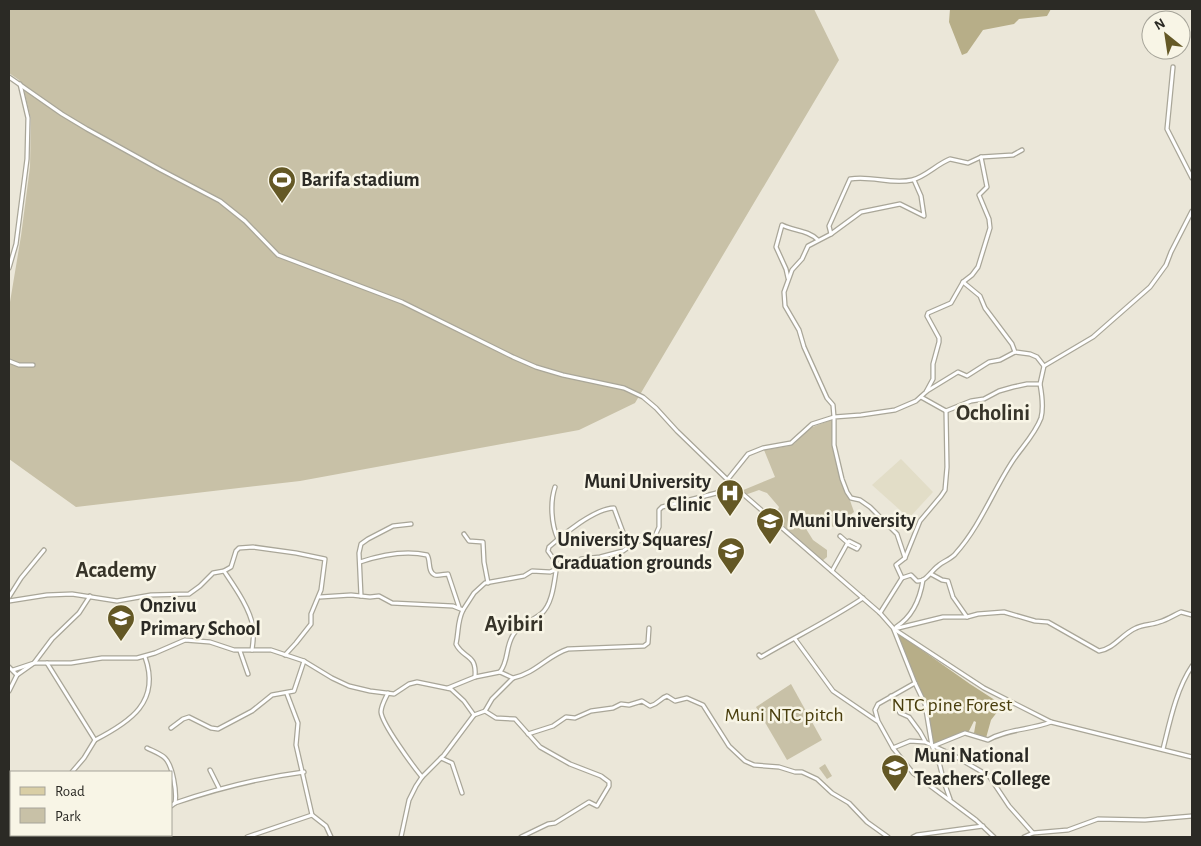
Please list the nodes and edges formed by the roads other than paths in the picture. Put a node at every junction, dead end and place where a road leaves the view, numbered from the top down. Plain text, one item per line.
1 (1173, 67) dead end
2 (9, 76) edge
3 (20, 84) junction
4 (1022, 150) dead end
5 (982, 157) junction
6 (1192, 178) edge
7 (914, 180) junction
8 (1192, 211) edge
9 (832, 234) junction
10 (818, 240) junction
11 (9, 268) edge
12 (788, 278) junction
13 (963, 282) junction
14 (1015, 352) junction
15 (9, 361) edge
16 (33, 365) dead end
17 (1044, 366) junction
18 (1040, 384) junction
19 (926, 392) junction
20 (922, 397) junction
21 (946, 412) junction
22 (834, 417) junction
23 (728, 479) junction
24 (555, 487) dead end
25 (736, 488) junction
26 (411, 524) dead end
27 (464, 534) dead end
28 (840, 536) dead end
29 (558, 538) junction
30 (636, 542) junction
31 (44, 550) dead end
32 (905, 558) junction
33 (360, 562) junction
34 (558, 569) junction
35 (224, 571) junction
36 (832, 571) junction
37 (931, 574) junction
38 (902, 578) junction
39 (923, 580) junction
40 (488, 582) junction
41 (90, 596) junction
42 (360, 596) junction
43 (320, 597) junction
44 (863, 598) junction
45 (9, 599) edge
46 (459, 607) junction
47 (463, 610) junction
48 (880, 614) junction
49 (1192, 615) edge
50 (967, 617) junction
51 (649, 628) dead end
52 (894, 629) junction
53 (795, 639) dead end
54 (252, 650) junction
55 (240, 651) junction
56 (285, 655) junction
57 (759, 655) dead end
58 (145, 657) junction
59 (304, 661) junction
60 (34, 663) junction
61 (47, 663) junction
62 (1192, 666) edge
63 (9, 667) edge
64 (13, 670) junction
65 (500, 672) junction
66 (248, 674) dead end
67 (17, 675) junction
68 (475, 677) junction
69 (513, 678) junction
70 (915, 683) junction
71 (448, 688) junction
72 (9, 691) edge
73 (287, 694) junction
74 (388, 694) junction
75 (891, 696) junction
76 (485, 711) junction
77 (474, 715) junction
78 (878, 721) junction
79 (1051, 722) junction
80 (171, 728) dead end
81 (528, 734) junction
82 (95, 740) junction
83 (925, 742) junction
84 (932, 746) junction
85 (147, 748) dead end
86 (893, 748) junction
87 (1163, 749) junction
88 (1192, 757) edge
89 (441, 758) junction
90 (210, 770) dead end
91 (73, 771) edge
92 (171, 771) edge
93 (304, 772) junction
94 (172, 776) edge
95 (422, 777) junction
96 (220, 788) junction
97 (462, 793) dead end
98 (950, 800) junction
99 (175, 803) junction
100 (172, 805) edge
101 (312, 816) junction
102 (1192, 816) edge
103 (983, 826) junction
104 (1033, 833) junction
105 (247, 837) edge
106 (331, 837) edge
107 (401, 837) edge
108 (521, 837) edge
109 (888, 837) edge
110 (912, 837) edge
111 (994, 837) edge
112 (1024, 837) edge

1 - 6 street
2 - 3 street
3 - 11 street
3 - 23 street
4 - 5 street
5 - 7 street
5 - 13 street
7 - 9 street
7 - 9 street
8 - 17 street
9 - 10 street
10 - 12 street
10 - 12 street
12 - 22 street
13 - 14 street
13 - 19 street
14 - 17 street
14 - 19 street
15 - 16 street
17 - 18 street
18 - 21 street
18 - 37 street
19 - 20 street
20 - 21 street
20 - 22 street
21 - 32 street
22 - 23 street
22 - 32 street
23 - 25 street
24 - 29 street
25 - 30 street
25 - 36 street
26 - 33 street
27 - 40 street
28 - 36 street
29 - 30 street
29 - 34 street
30 - 34 street
31 - 45 street
32 - 38 street
33 - 42 street
33 - 46 street
34 - 40 street
34 - 65 street
35 - 41 street
35 - 43 street
35 - 54 street
36 - 44 street
37 - 39 street
37 - 50 street
38 - 39 street
38 - 48 street
39 - 52 street
40 - 47 street
41 - 45 street
41 - 60 street
42 - 43 street
42 - 46 street
43 - 56 street
44 - 48 street
44 - 57 street
46 - 47 street
47 - 68 street
48 - 52 street
49 - 50 street
50 - 52 street
51 - 69 street
52 - 70 street
52 - 79 street
53 - 78 street
54 - 55 street
54 - 56 street
55 - 58 street
55 - 66 street
56 - 59 street
58 - 61 street
58 - 82 street
59 - 73 street
59 - 74 street
60 - 61 street
60 - 64 street
60 - 67 street
61 - 82 street
62 - 87 street
63 - 64 street
64 - 67 street
65 - 68 street
65 - 69 street
67 - 72 street
68 - 71 street
69 - 76 street
70 - 75 street
70 - 84 street
71 - 74 street
71 - 77 street
73 - 80 street
73 - 93 street
74 - 95 street
75 - 78 street
75 - 83 street
76 - 77 street
76 - 81 street
77 - 89 street
78 - 86 street
79 - 84 street
79 - 87 street
81 - 108 street
81 - 109 street
82 - 91 street
83 - 84 street
83 - 86 street
84 - 98 street
84 - 104 street
85 - 92 street
86 - 98 street
87 - 88 street
89 - 95 street
89 - 97 street
90 - 96 street
93 - 96 street
93 - 101 street
94 - 99 street
95 - 107 street
96 - 99 street
98 - 103 street
99 - 100 street
101 - 105 street
101 - 106 street
102 - 104 street
103 - 110 street
103 - 111 street
104 - 112 street

